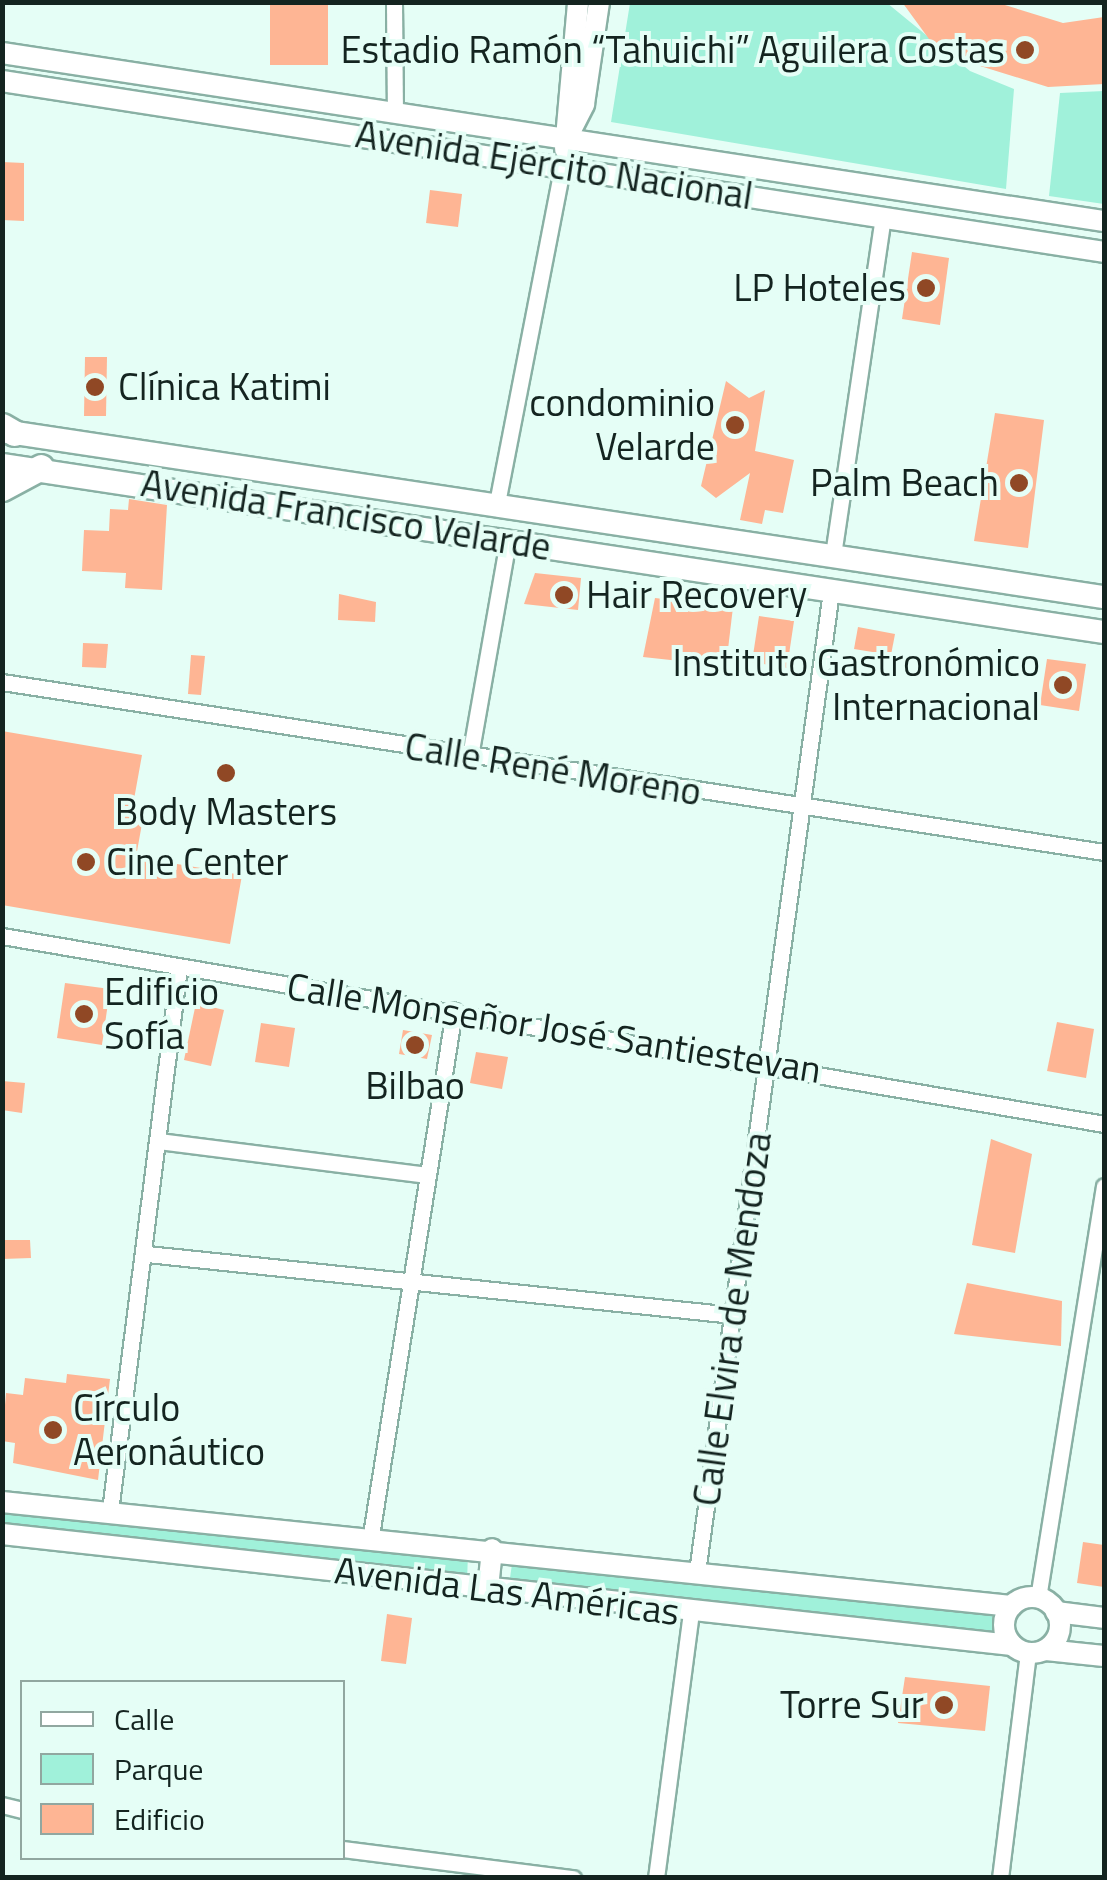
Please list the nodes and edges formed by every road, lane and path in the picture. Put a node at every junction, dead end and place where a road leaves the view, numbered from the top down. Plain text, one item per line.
1 (394, 2) edge
2 (578, 2) edge
3 (600, 2) edge
4 (2, 53) edge
5 (2, 80) edge
6 (395, 114) junction
7 (566, 140) junction
8 (562, 165) junction
9 (886, 188) junction
10 (883, 217) junction
11 (1104, 221) edge
12 (1104, 252) edge
13 (6, 430) edge
14 (2, 466) edge
15 (41, 467) junction
16 (2, 488) edge
17 (492, 503) junction
18 (555, 512) junction
19 (439, 528) junction
20 (508, 542) junction
21 (832, 555) junction
22 (830, 591) junction
23 (1104, 597) edge
24 (1104, 632) edge
25 (2, 682) edge
26 (470, 756) junction
27 (802, 808) junction
28 (1104, 852) edge
29 (2, 936) edge
30 (180, 967) junction
31 (454, 1010) junction
32 (766, 1061) junction
33 (1104, 1124) edge
34 (158, 1141) junction
35 (428, 1175) junction
36 (1104, 1186) edge
37 (147, 1254) junction
38 (412, 1284) junction
39 (733, 1315) junction
40 (2, 1502) edge
41 (110, 1511) junction
42 (2, 1534) edge
43 (371, 1535) junction
44 (492, 1549) junction
45 (697, 1572) junction
46 (488, 1588) junction
47 (1038, 1598) junction
48 (1012, 1606) junction
49 (691, 1612) junction
50 (1056, 1612) junction
51 (1104, 1618) edge
52 (1028, 1650) junction
53 (1104, 1656) edge
54 (345, 1849) edge
55 (573, 1878) edge
56 (656, 1878) edge
57 (1000, 1878) edge

1 - 6 street
2 - 7 street
3 - 7 street
4 - 6 street, Avenida Ejército Nacional
5 - 8 street, Avenida Ejército Nacional
6 - 7 street, Avenida Ejército Nacional
7 - 8 street
7 - 9 street, Avenida Ejército Nacional
8 - 10 street, Avenida Ejército Nacional
8 - 17 street
9 - 10 street
9 - 11 street, Avenida Ejército Nacional
10 - 12 street, Avenida Ejército Nacional
10 - 21 street
13 - 17 main road, Avenida Francisco Velarde
14 - 15 main road, Avenida Francisco Velarde
15 - 16 main road
15 - 19 main road, Avenida Francisco Velarde
17 - 18 main road, Avenida Francisco Velarde
17 - 19 main road
18 - 20 main road
18 - 21 main road, Avenida Francisco Velarde
19 - 20 main road, Avenida Francisco Velarde
20 - 22 main road, Avenida Francisco Velarde
20 - 26 street
21 - 22 main road
21 - 23 main road, Avenida Francisco Velarde
22 - 24 main road, Avenida Francisco Velarde
22 - 27 street, Calle Elvira de Mendoza
25 - 26 street, Calle René Moreno
26 - 27 street, Calle René Moreno
27 - 28 street, Calle René Moreno
27 - 32 street, Calle Elvira de Mendoza
29 - 30 street, Calle Monseñor José Santiestevan
30 - 31 street, Calle Monseñor José Santiestevan
30 - 34 street
31 - 32 street, Calle Monseñor José Santiestevan
31 - 35 street
32 - 33 street, Calle Monseñor José Santiestevan
32 - 39 street, Calle Elvira de Mendoza
34 - 35 street
34 - 37 street
35 - 38 street
36 - 47 street
37 - 38 street
37 - 41 street
38 - 39 street
38 - 43 street
39 - 45 street, Calle Elvira de Mendoza
40 - 41 street, Avenida Las Américas
41 - 43 street, Avenida Las Américas
42 - 46 street, Avenida Las Américas
43 - 44 street, Avenida Las Américas
44 - 45 street, Avenida Las Américas
44 - 46 street
45 - 48 street, Avenida Las Américas
46 - 49 street, Avenida Las Américas
47 - 48 street
47 - 50 street
48 - 52 street
49 - 52 street, Avenida Las Américas
49 - 56 street
50 - 51 street
50 - 52 street
52 - 53 street, Avenida Las Américas
52 - 57 street
54 - 55 street

